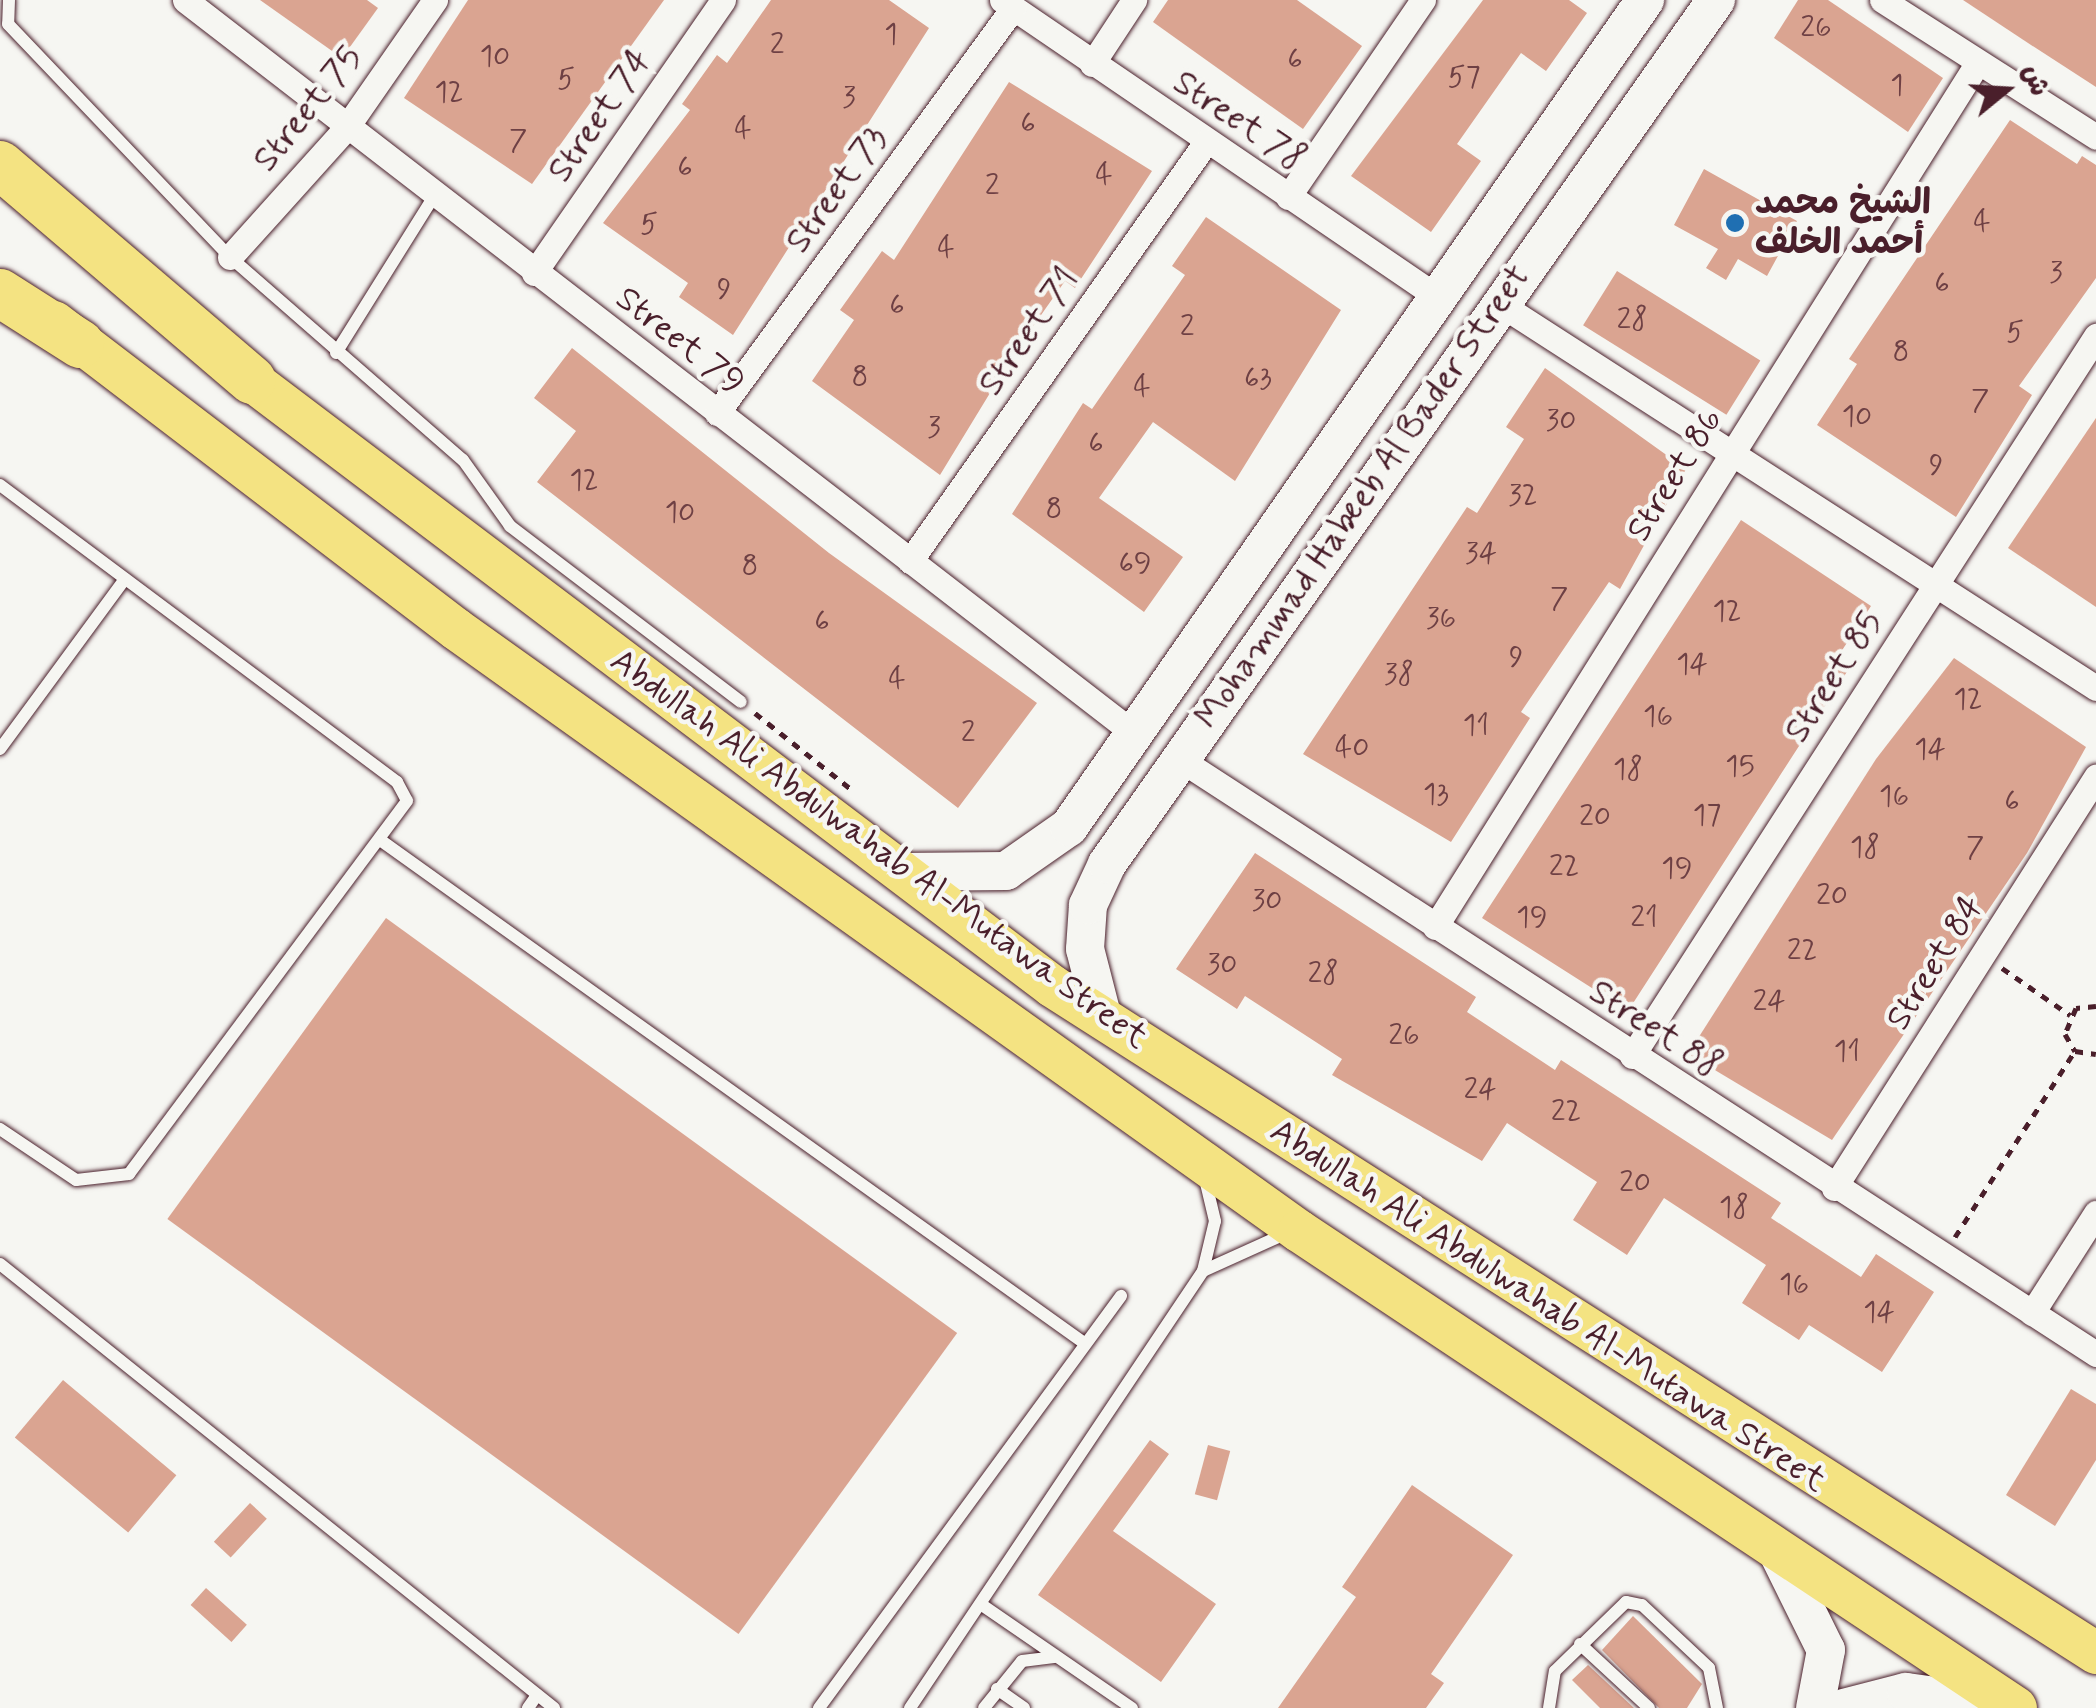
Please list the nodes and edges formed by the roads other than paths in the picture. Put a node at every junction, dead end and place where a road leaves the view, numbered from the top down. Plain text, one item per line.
1 (9, 0) edge
2 (185, 0) edge
3 (435, 0) edge
4 (723, 0) edge
5 (1134, 0) edge
6 (1423, 0) edge
7 (1645, 0) edge
8 (1716, 0) edge
9 (1882, 0) edge
10 (1007, 4) edge
11 (1614, 44) junction
12 (1978, 62) junction
13 (1092, 64) junction
14 (1655, 86) junction
15 (1568, 111) junction
16 (346, 128) junction
17 (2096, 137) edge
18 (1617, 139) junction
19 (1206, 142) junction
20 (0, 165) edge
21 (0, 191) edge
22 (434, 196) junction
23 (1288, 197) junction
24 (230, 257) junction
25 (534, 273) junction
26 (0, 277) edge
27 (0, 294) edge
28 (1438, 298) junction
29 (1500, 304) junction
30 (2096, 336) edge
31 (80, 344) junction
32 (336, 353) junction
33 (252, 380) junction
34 (717, 414) junction
35 (1729, 454) junction
36 (0, 485) edge
37 (1290, 514) junction
38 (1326, 544) junction
39 (910, 562) junction
40 (1248, 577) junction
41 (126, 578) junction
42 (1936, 584) junction
43 (1285, 608) junction
44 (2096, 688) edge
45 (740, 702) dead end
46 (1135, 734) junction
47 (0, 749) edge
48 (1178, 758) junction
49 (2096, 776) edge
50 (1069, 826) junction
51 (382, 842) junction
52 (1107, 864) junction
53 (901, 872) junction
54 (1434, 927) junction
55 (1103, 1019) junction
56 (1632, 1056) junction
57 (0, 1129) edge
58 (1178, 1144) junction
59 (1834, 1188) junction
60 (2096, 1213) edge
61 (1299, 1231) junction
62 (0, 1264) edge
63 (1204, 1271) junction
64 (1121, 1296) dead end
65 (2032, 1314) junction
66 (1084, 1343) junction
67 (2096, 1354) edge
68 (1770, 1536) junction
69 (982, 1605) junction
70 (1580, 1644) junction
71 (2096, 1653) edge
72 (1059, 1657) junction
73 (997, 1689) junction
74 (538, 1695) junction
75 (528, 1708) edge
76 (554, 1708) edge
77 (819, 1708) edge
78 (910, 1708) edge
79 (984, 1708) edge
80 (1024, 1708) edge
81 (1132, 1708) edge
82 (1548, 1708) edge
83 (1649, 1708) edge
84 (1717, 1708) edge
85 (1814, 1708) edge
86 (1844, 1708) edge
87 (2016, 1708) edge

1 - 24 lane
2 - 16 street, Street 79
3 - 16 street, Street 75
4 - 25 street, Street 74
5 - 13 street
6 - 23 street
7 - 11 street, Mohammad Habeeb Al Bader Street
8 - 14 street, Mohammad Habeeb Al Bader Street
9 - 12 street
10 - 13 street, Street 78
10 - 34 street, Street 73
11 - 14 street
11 - 15 street, Mohammad Habeeb Al Bader Street
12 - 17 street
12 - 35 street, Street 86
13 - 19 street, Street 78
14 - 18 street, Mohammad Habeeb Al Bader Street
15 - 18 street
15 - 28 street, Mohammad Habeeb Al Bader Street
16 - 22 street, Street 79
16 - 24 street, Street 75
18 - 29 street, Mohammad Habeeb Al Bader Street
19 - 23 street, Street 78
19 - 39 street, Street 71
20 - 33 highway
21 - 33 main road, Abdullah Ali Abdulwahab Al-Mutawa Street
22 - 25 street, Street 79
22 - 32 lane
23 - 28 street, Street 78
24 - 32 lane
25 - 34 street, Street 79
26 - 31 main road, Abdullah Ali Abdulwahab Al-Mutawa Street
27 - 31 highway
28 - 37 street, Mohammad Habeeb Al Bader Street
29 - 35 street
29 - 38 street, Mohammad Habeeb Al Bader Street
30 - 42 street, Street 85
31 - 58 main road, Abdullah Ali Abdulwahab Al-Mutawa Street
32 - 45 lane
33 - 53 main road, Abdullah Ali Abdulwahab Al-Mutawa Street
34 - 39 street, Street 79
35 - 42 street
35 - 54 street, Street 86
36 - 41 lane
37 - 38 street
37 - 40 street, Mohammad Habeeb Al Bader Street
38 - 43 street, Mohammad Habeeb Al Bader Street
39 - 46 street, Street 79
40 - 43 street
40 - 46 street, Mohammad Habeeb Al Bader Street
41 - 47 lane
41 - 51 lane
42 - 44 street
42 - 56 street, Street 85
43 - 48 street, Mohammad Habeeb Al Bader Street
46 - 50 street, Mohammad Habeeb Al Bader Street
48 - 52 street, Mohammad Habeeb Al Bader Street
48 - 54 street, Street 88
49 - 59 street, Street 84
50 - 52 street
50 - 53 street, Mohammad Habeeb Al Bader Street
51 - 57 lane
51 - 66 lane
52 - 55 street, Mohammad Habeeb Al Bader Street
53 - 55 main road, Abdullah Ali Abdulwahab Al-Mutawa Street
54 - 56 street, Street 88
55 - 71 main road, Abdullah Ali Abdulwahab Al-Mutawa Street
56 - 59 street, Street 88
58 - 61 main road, Abdullah Ali Abdulwahab Al-Mutawa Street
58 - 63 lane
59 - 65 street, Street 88
60 - 65 street
61 - 63 lane
61 - 68 main road, Abdullah Ali Abdulwahab Al-Mutawa Street
62 - 74 lane
63 - 69 lane
64 - 66 lane
65 - 67 street, Street 88
66 - 77 lane
68 - 85 street
68 - 87 main road, Abdullah Ali Abdulwahab Al-Mutawa Street
69 - 72 lane
69 - 78 lane
70 - 82 lane
70 - 83 lane
70 - 84 lane
72 - 73 lane
72 - 81 lane
73 - 79 lane
73 - 80 lane
74 - 75 lane
74 - 76 lane
86 - 87 street

